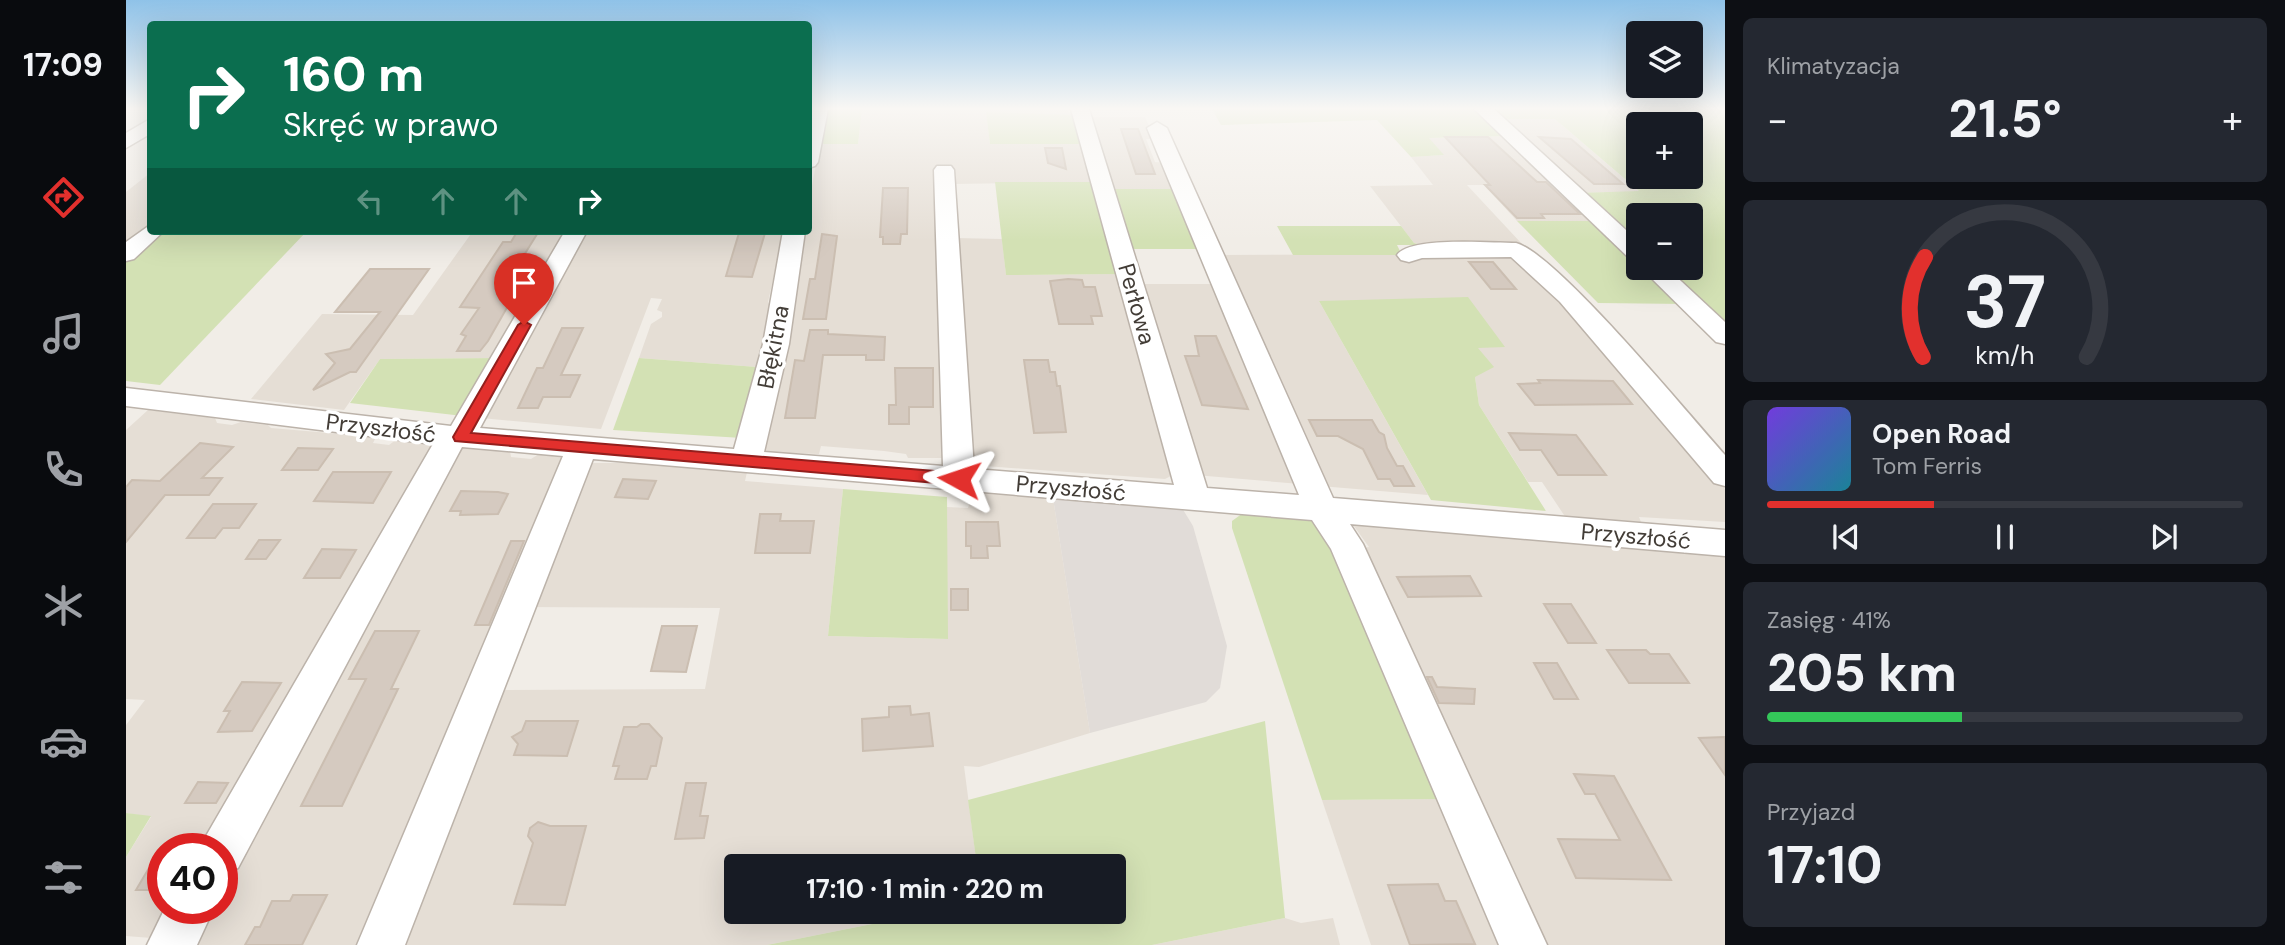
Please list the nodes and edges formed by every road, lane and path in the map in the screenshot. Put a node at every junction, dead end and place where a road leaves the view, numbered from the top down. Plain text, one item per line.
1 (1093, 153) edge
2 (1168, 153) edge
3 (1530, 153) edge
4 (944, 170) dead end
5 (148, 235) edge
6 (574, 235) edge
7 (793, 235) edge
8 (1626, 243) edge
9 (1516, 250) junction
10 (126, 254) edge
11 (1409, 255) dead end
12 (1666, 280) edge
13 (1725, 335) edge
14 (132, 405) edge
15 (457, 437) junction
16 (1725, 446) edge
17 (582, 447) junction
18 (746, 461) junction
19 (1725, 475) edge
20 (959, 479) junction
21 (1194, 498) junction
22 (1322, 510) junction
23 (1725, 543) edge
24 (233, 833) edge
25 (182, 924) edge
26 (171, 945) edge
27 (381, 945) edge
28 (1523, 945) edge

1 - 21 street, Perłowa
2 - 22 street
3 - 8 street
4 - 20 street
5 - 10 street
6 - 15 street
7 - 18 street, Błękitna
9 - 11 street
9 - 16 street
9 - 19 street
12 - 13 street
14 - 15 street, Przyszłość
15 - 17 street, Przyszłość
15 - 24 street
17 - 18 street, Przyszłość
17 - 27 street
18 - 20 street, Przyszłość
20 - 21 street, Przyszłość
21 - 22 street, Przyszłość
22 - 23 street, Przyszłość
22 - 28 street
25 - 26 street

